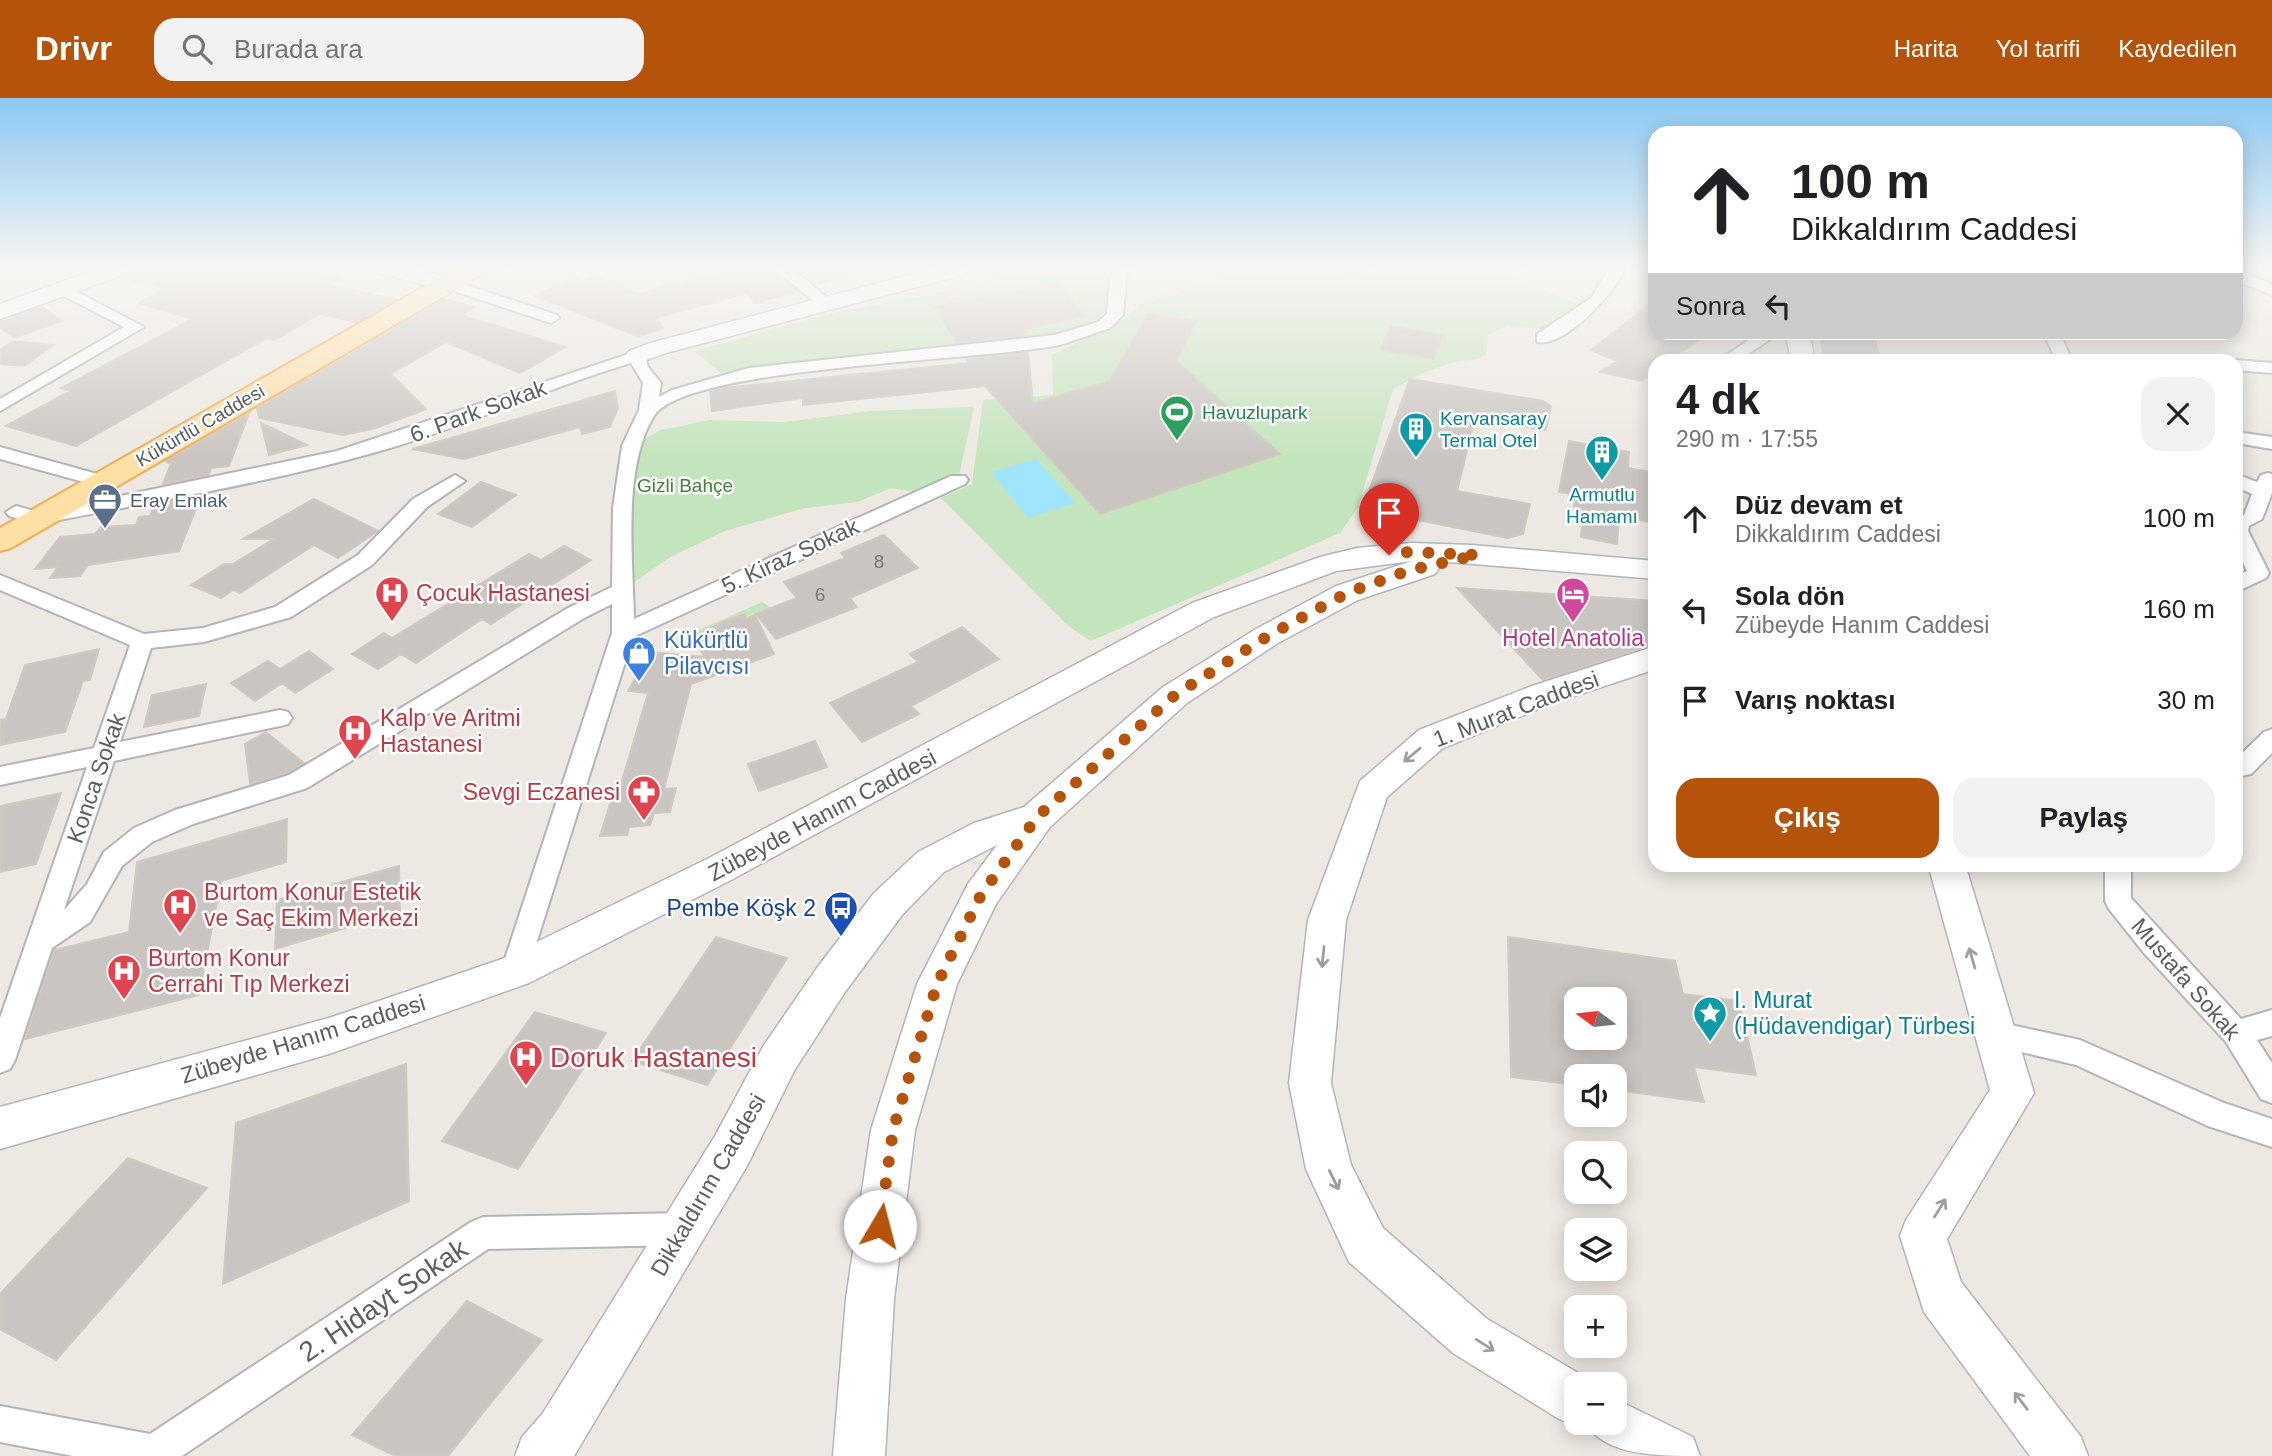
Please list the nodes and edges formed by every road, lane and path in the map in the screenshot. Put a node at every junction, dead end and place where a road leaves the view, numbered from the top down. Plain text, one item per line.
1 (127, 332) edge
2 (349, 332) edge
3 (716, 332) edge
4 (1082, 332) edge
5 (1552, 332) edge
6 (1543, 338) dead end
7 (1760, 340) edge
8 (1738, 354) edge
9 (638, 356) junction
10 (2243, 366) edge
11 (2272, 368) edge
12 (0, 406) edge
13 (648, 411) junction
14 (2243, 438) edge
15 (2272, 443) edge
16 (0, 453) edge
17 (958, 480) dead end
18 (455, 481) dead end
19 (2243, 481) edge
20 (93, 487) junction
21 (18, 517) edge
22 (2262, 520) edge
23 (2243, 522) edge
24 (2243, 539) edge
25 (0, 541) edge
26 (1478, 555) junction
27 (1648, 567) edge
28 (2266, 574) edge
29 (0, 582) edge
30 (2243, 582) edge
31 (621, 591) junction
32 (624, 633) junction
33 (142, 642) junction
34 (1648, 660) edge
35 (280, 718) dead end
36 (2272, 737) edge
37 (104, 756) junction
38 (2243, 767) edge
39 (0, 776) edge
40 (1037, 817) junction
41 (1948, 872) edge
42 (2118, 872) edge
43 (41, 941) junction
44 (515, 971) junction
45 (2272, 1023) edge
46 (1993, 1034) junction
47 (2236, 1034) junction
48 (0, 1060) edge
49 (136, 1088) junction
50 (2272, 1089) edge
51 (0, 1113) edge
52 (0, 1128) edge
53 (2272, 1133) edge
54 (685, 1229) junction
55 (1564, 1393) edge
56 (0, 1424) edge
57 (1627, 1432) edge
58 (152, 1454) edge
59 (541, 1456) edge
60 (859, 1456) edge
61 (1674, 1456) edge
62 (2062, 1456) edge

1 - 12 street
2 - 20 main road, Kükürtlü Caddesi
3 - 9 main road
4 - 13 street
5 - 6 street
7 - 8 street
9 - 13 street
9 - 20 street, 6. Park Sokak
10 - 11 street
13 - 31 street
14 - 15 street
16 - 20 street
17 - 32 street, 5. Kiraz Sokak
18 - 33 street
19 - 22 street
20 - 21 main road, Kükürtlü Caddesi
21 - 25 main road, Kükürtlü Caddesi
22 - 23 street
24 - 28 street
26 - 27 main road, Zübeyde Hanım Caddesi
26 - 40 main road, Dikkaldırım Caddesi
26 - 44 main road, Zübeyde Hanım Caddesi
28 - 30 street
29 - 33 street
31 - 32 street
31 - 43 street
32 - 44 street
33 - 37 street, Konca Sokak
34 -> 55 main road, 1. Murat Caddesi
35 - 37 street
36 - 38 street
37 - 39 street
37 - 43 street, Konca Sokak
40 - 54 main road, Dikkaldırım Caddesi
40 - 60 main road
46 -> 41 main road
42 - 47 street, Mustafa Sokak
43 - 48 street, Konca Sokak
44 - 49 main road, Zübeyde Hanım Caddesi
45 - 47 street
46 - 53 street
62 -> 46 main road
47 - 50 street, Mustafa Sokak
49 - 51 main road
49 - 52 main road, Zübeyde Hanım Caddesi
54 - 58 street, 2. Hidayt Sokak
54 - 59 main road, Dikkaldırım Caddesi
56 - 58 street
57 - 61 main road

